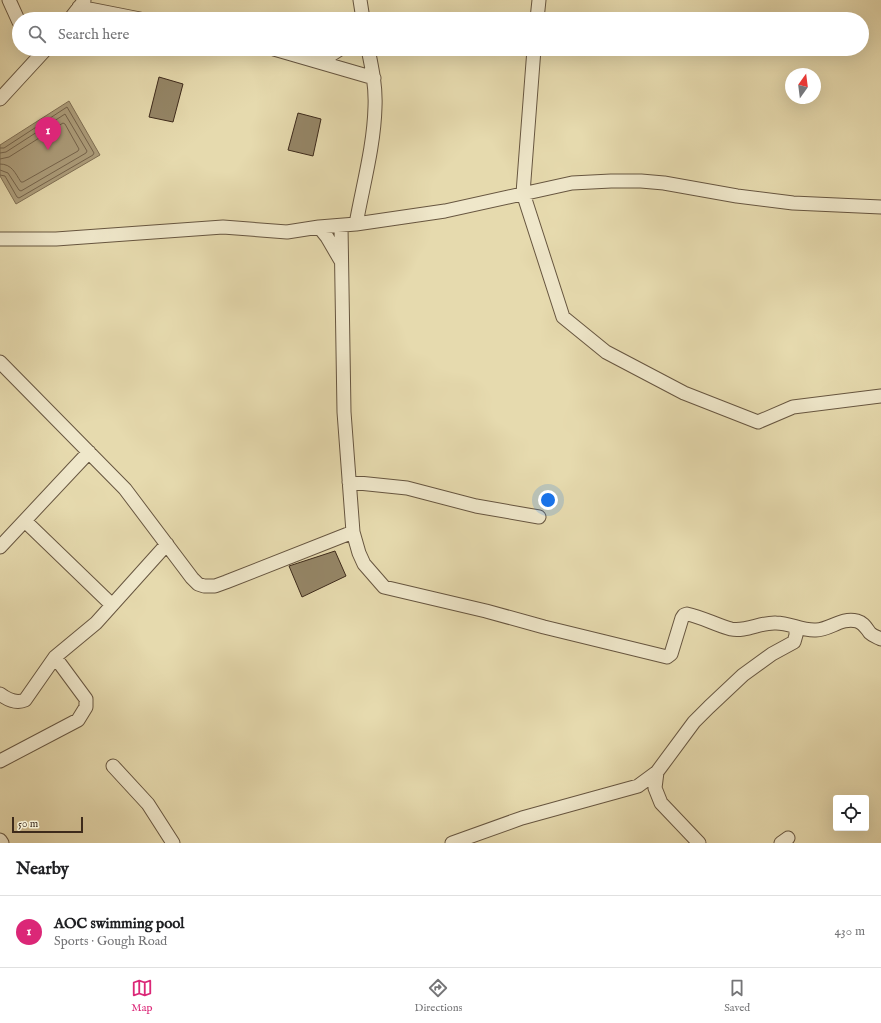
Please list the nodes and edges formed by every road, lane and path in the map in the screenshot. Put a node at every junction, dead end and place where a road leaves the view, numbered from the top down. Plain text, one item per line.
1 (9, 0) edge
2 (360, 0) edge
3 (539, 0) edge
4 (82, 3) edge
5 (14, 12) edge
6 (75, 12) edge
7 (115, 12) edge
8 (362, 12) edge
9 (538, 12) edge
10 (40, 56) edge
11 (299, 56) edge
12 (329, 56) edge
13 (369, 56) edge
14 (534, 56) edge
15 (320, 62) junction
16 (374, 78) junction
17 (0, 99) edge
18 (524, 193) junction
19 (881, 207) edge
20 (356, 224) junction
21 (341, 226) junction
22 (318, 227) junction
23 (0, 239) edge
24 (342, 263) junction
25 (2, 367) edge
26 (881, 396) edge
27 (89, 452) junction
28 (349, 482) junction
29 (539, 518) dead end
30 (25, 521) junction
31 (353, 532) junction
32 (167, 544) junction
33 (0, 547) edge
34 (112, 605) junction
35 (796, 627) junction
36 (881, 639) edge
37 (55, 657) junction
38 (0, 694) edge
39 (0, 761) edge
40 (113, 766) dead end
41 (657, 772) junction
42 (0, 840) edge
43 (2, 843) edge
44 (173, 843) edge
45 (452, 843) edge
46 (699, 843) edge

1 - 5 street
2 - 8 street
3 - 9 street
4 - 6 street
4 - 7 street
10 - 17 street
11 - 15 street
12 - 15 street
13 - 16 street
14 - 18 street
15 - 16 street
16 - 20 street
18 - 19 street
18 - 20 street
18 - 26 street
20 - 21 street
21 - 22 street
21 - 24 street
22 - 23 street
22 - 24 street
24 - 28 street
25 - 27 street
27 - 30 street
27 - 32 street
28 - 29 street
28 - 31 street
30 - 33 street
30 - 34 street
31 - 32 street
31 - 35 street
32 - 34 street
34 - 37 street
35 - 36 street
35 - 41 street
37 - 38 street
37 - 39 street
40 - 44 street
41 - 45 street
41 - 46 street
42 - 43 street

